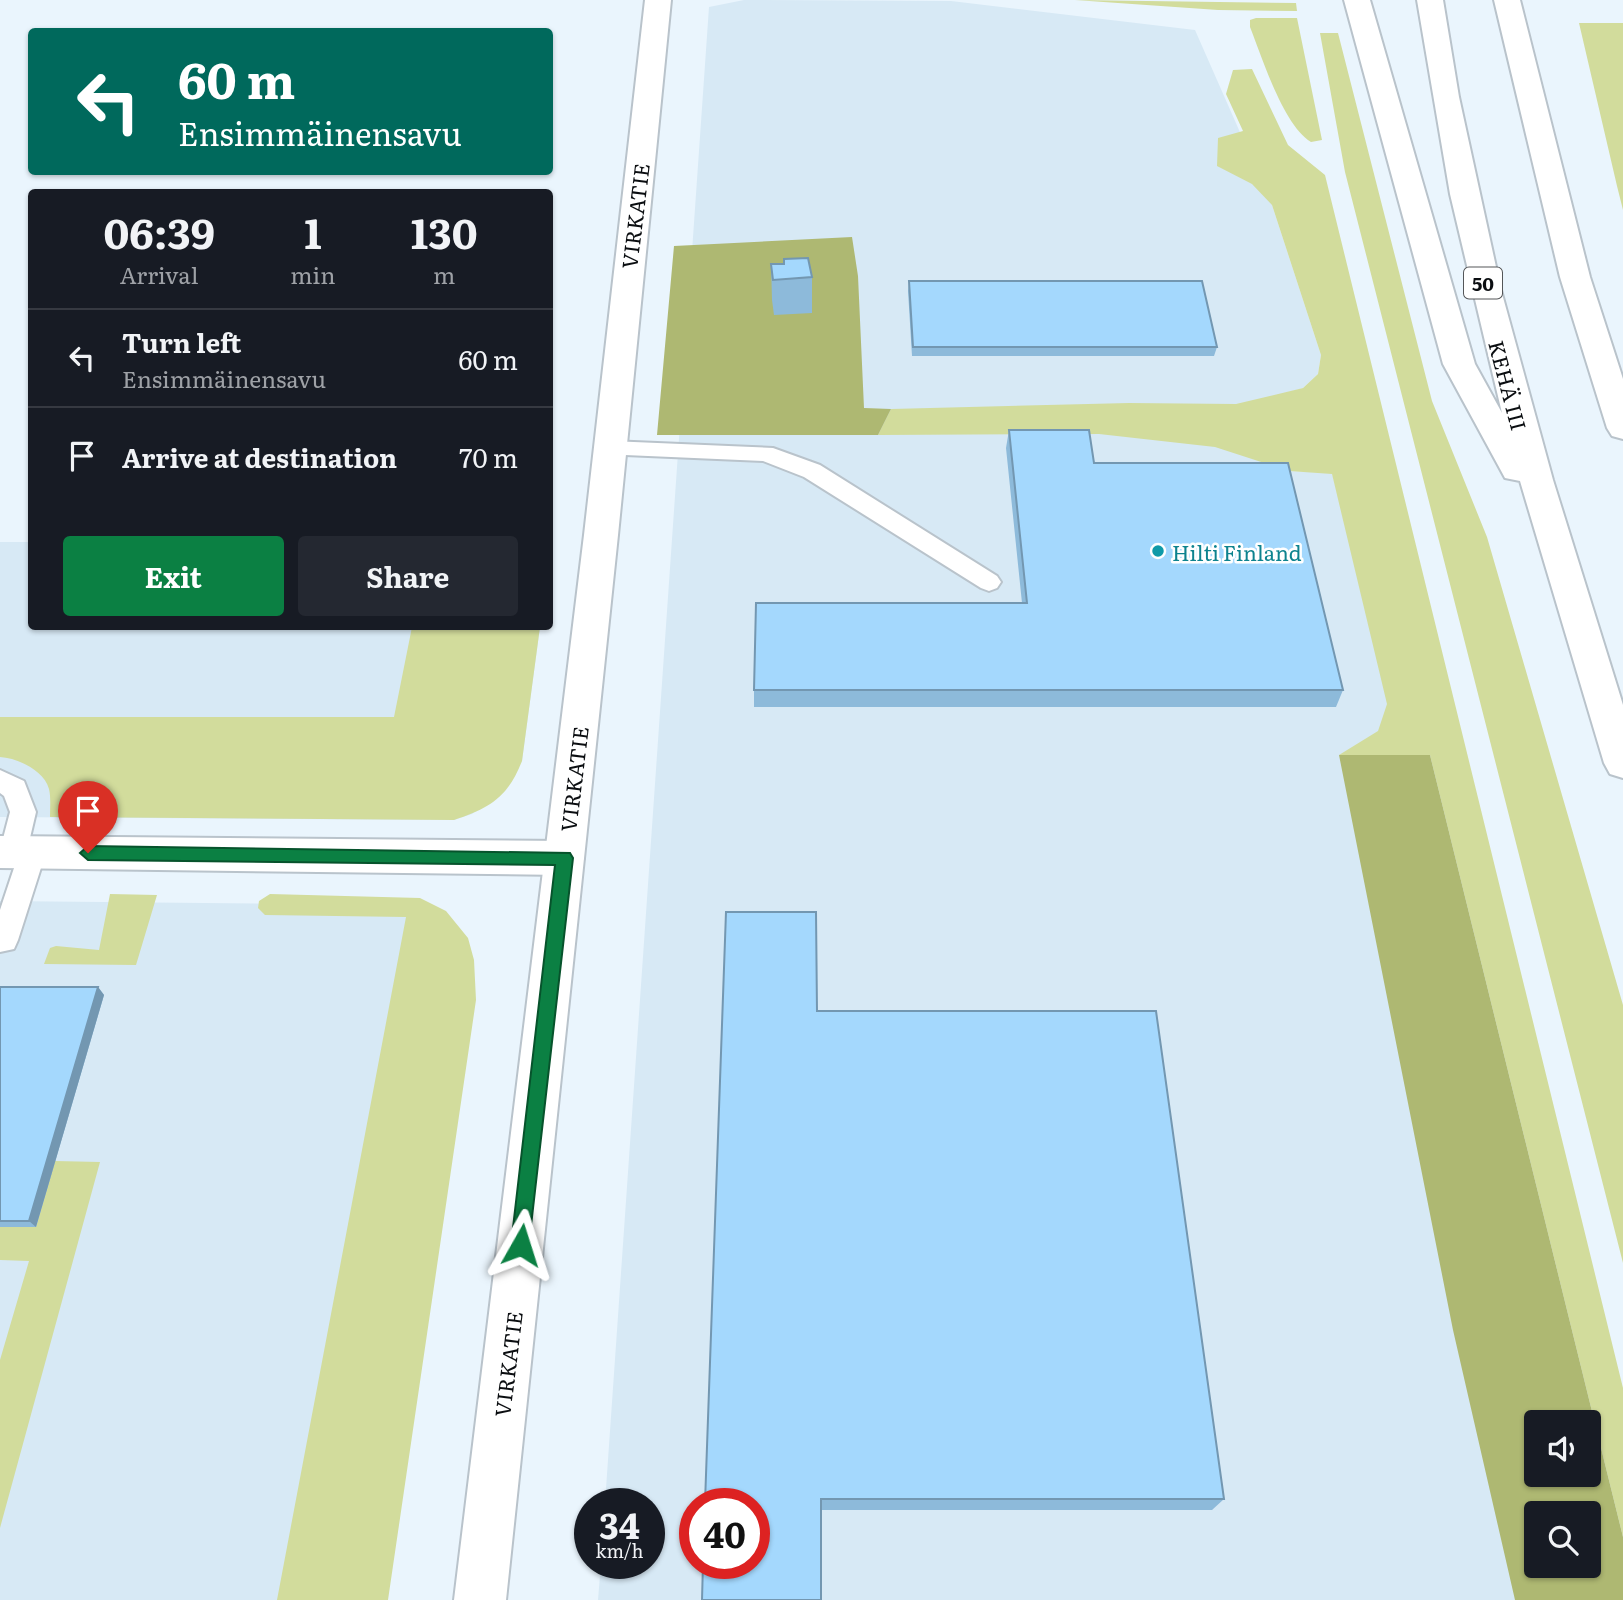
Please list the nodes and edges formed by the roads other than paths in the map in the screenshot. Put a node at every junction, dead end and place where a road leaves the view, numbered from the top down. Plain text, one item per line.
1 (658, 0) edge
2 (1430, 0) edge
3 (1507, 0) edge
4 (1361, 15) edge
5 (1623, 428) edge
6 (610, 449) junction
7 (1548, 527) junction
8 (989, 582) dead end
9 (1623, 763) edge
10 (0, 781) edge
11 (15, 852) edge
12 (564, 858) junction
13 (0, 940) edge
14 (480, 1600) edge

1 - 6 main road, VIRKATIE
2 - 7 main road, KEHÄ III / 50
3 - 5 main road
4 - 7 main road
6 - 8 lane
6 - 12 main road, VIRKATIE
7 - 9 main road, KEHÄ III / 50
10 - 11 lane
11 - 12 main road
11 - 13 lane
12 - 14 main road, VIRKATIE

